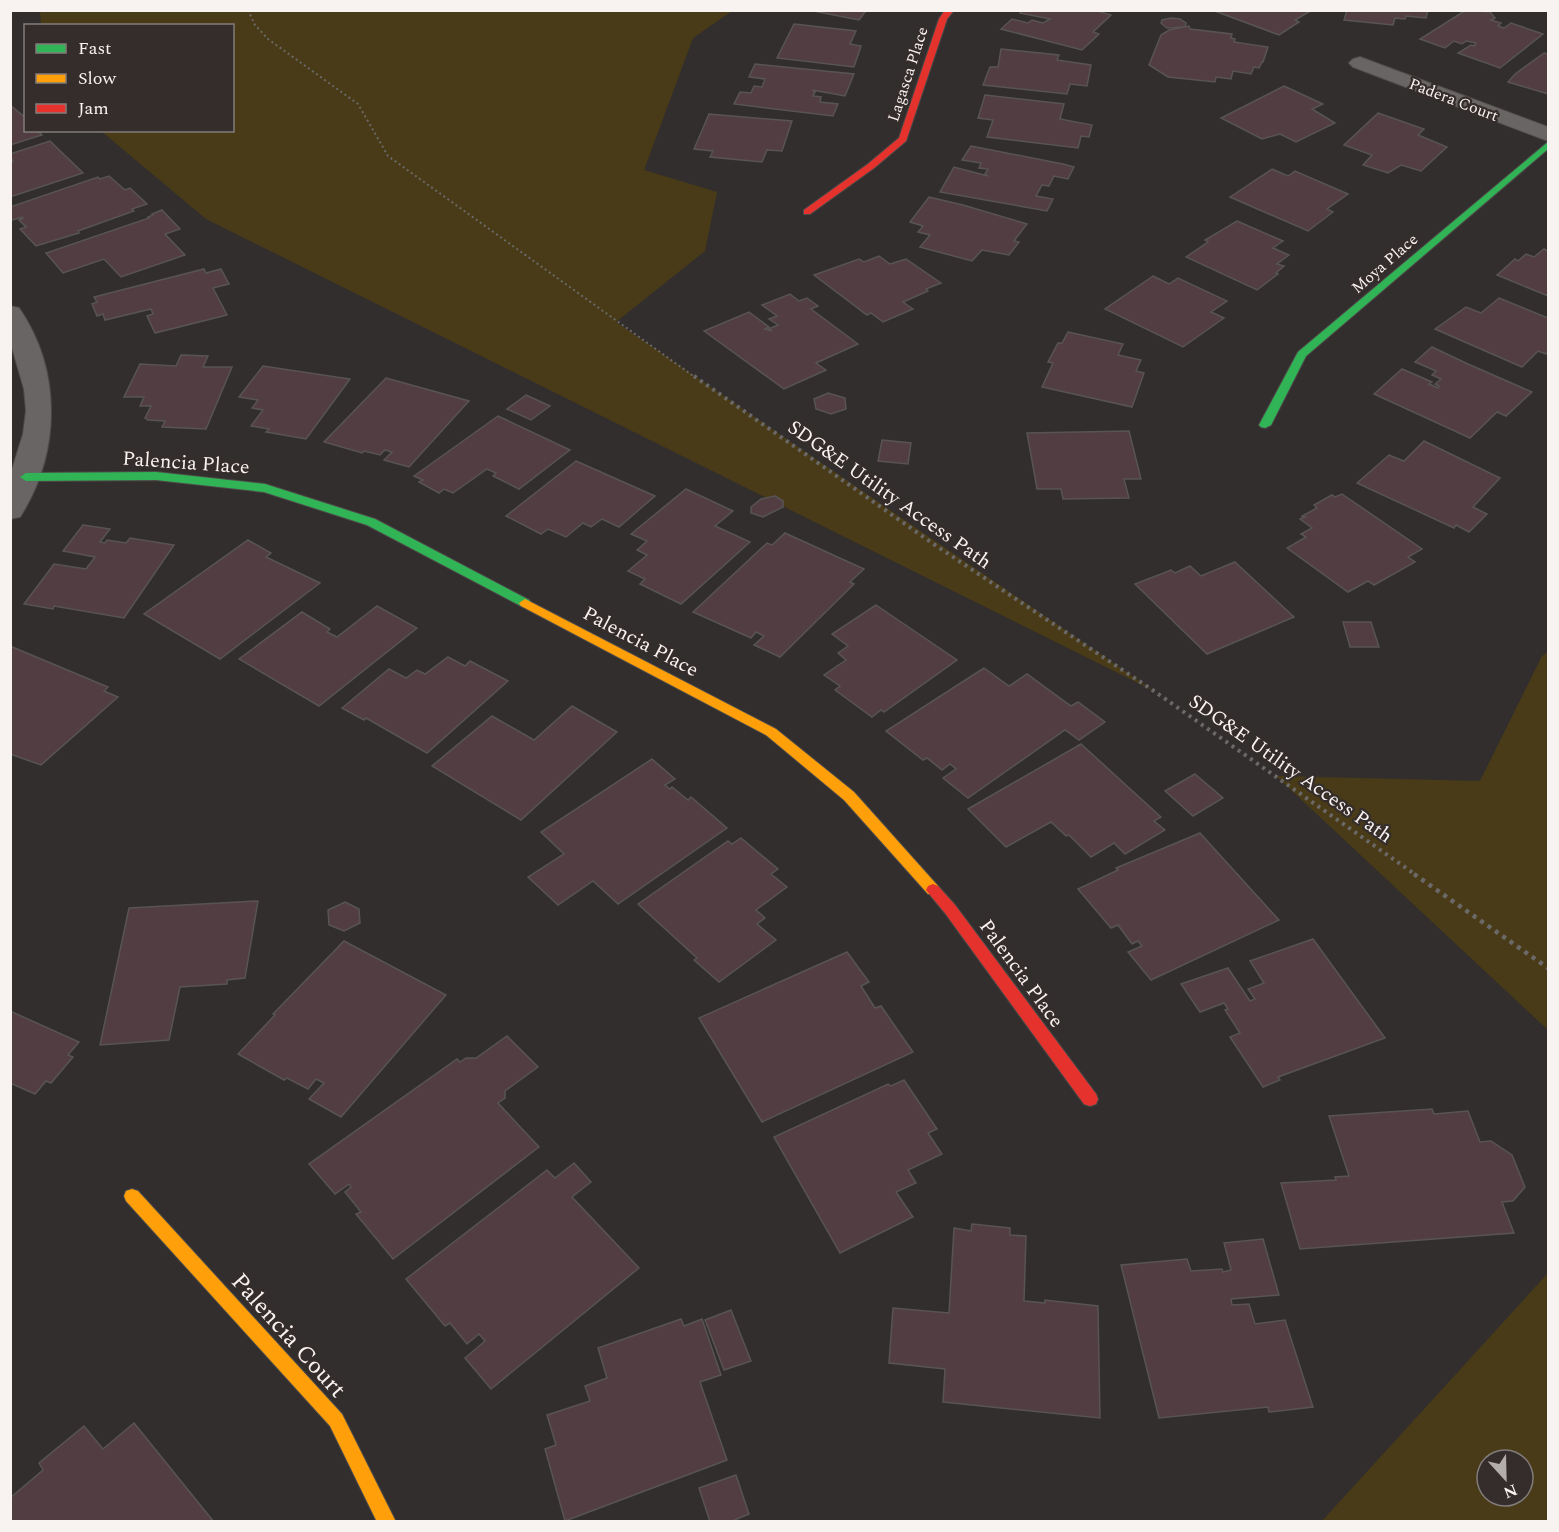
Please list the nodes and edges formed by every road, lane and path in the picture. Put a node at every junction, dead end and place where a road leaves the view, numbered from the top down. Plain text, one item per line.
1 (248, 10) edge
2 (950, 10) edge
3 (1360, 63) dead end
4 (1548, 134) edge
5 (1548, 145) edge
6 (807, 212) dead end
7 (10, 313) edge
8 (1265, 425) dead end
9 (26, 477) junction
10 (10, 510) edge
11 (1548, 968) edge
12 (1090, 1098) dead end
13 (132, 1197) dead end
14 (387, 1521) edge

1 - 11 path, SDG&E Utility Access Path
2 - 6 street, Lagasca Place
3 - 4 street, Padera Court
5 - 8 street, Moya Place
7 - 9 street
9 - 10 street
9 - 12 street, Palencia Place
13 - 14 street, Palencia Court

